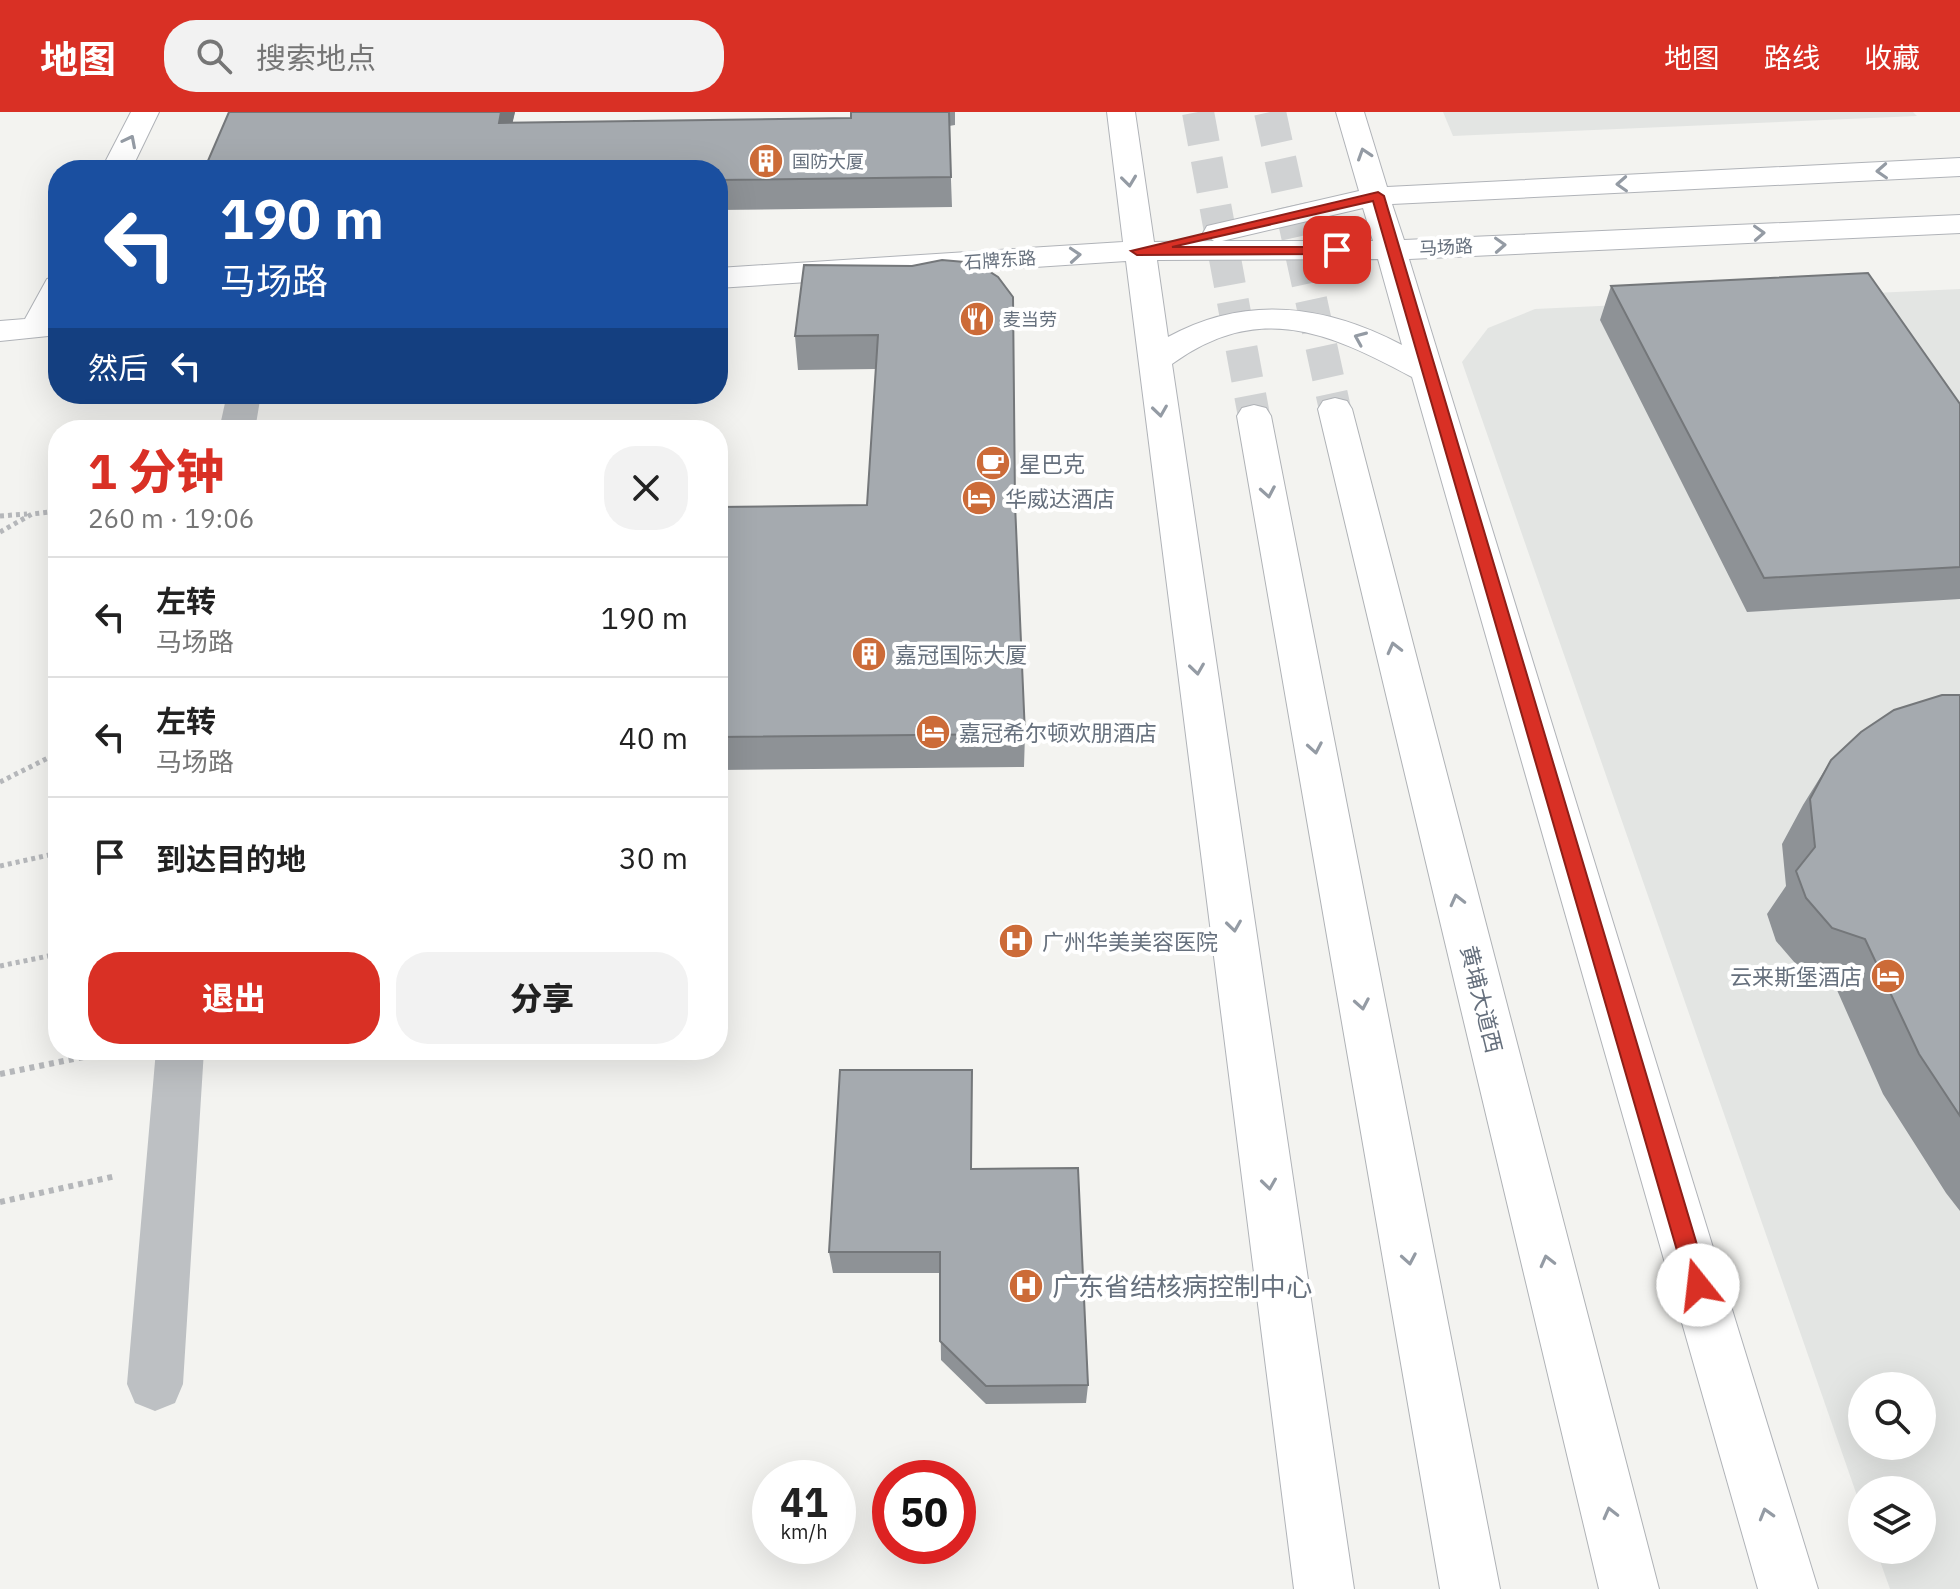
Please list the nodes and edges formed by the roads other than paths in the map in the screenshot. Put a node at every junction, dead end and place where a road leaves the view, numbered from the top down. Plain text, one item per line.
1 (145, 112) edge
2 (1121, 112) edge
3 (1350, 112) edge
4 (121, 160) edge
5 (1960, 167) edge
6 (1378, 196) junction
7 (1960, 224) edge
8 (1394, 250) junction
9 (1137, 251) junction
10 (728, 277) edge
11 (48, 326) edge
12 (0, 331) edge
13 (1153, 362) junction
14 (1430, 373) junction
15 (1335, 409) tunnel mouth
16 (1254, 416) tunnel mouth
17 (179, 1060) edge
18 (155, 1384) dead end
19 (1324, 1589) edge
20 (1470, 1589) edge
21 (1629, 1589) edge
22 (1788, 1589) edge

4 -> 1 main road
2 -> 9 main road
6 -> 3 main road
5 -> 6 main road
6 - 8 main road
6 - 9 main road
8 -> 7 main road, 马场路
8 - 9 main road, 马场路
8 - 14 main road
10 -> 9 main road, 石牌东路
9 - 13 main road
11 - 12 main road
14 -> 13 main road
13 -> 19 main road
22 -> 14 main road
21 -> 15 main road, 黄埔大道西
16 -> 20 main road
17 - 18 street

